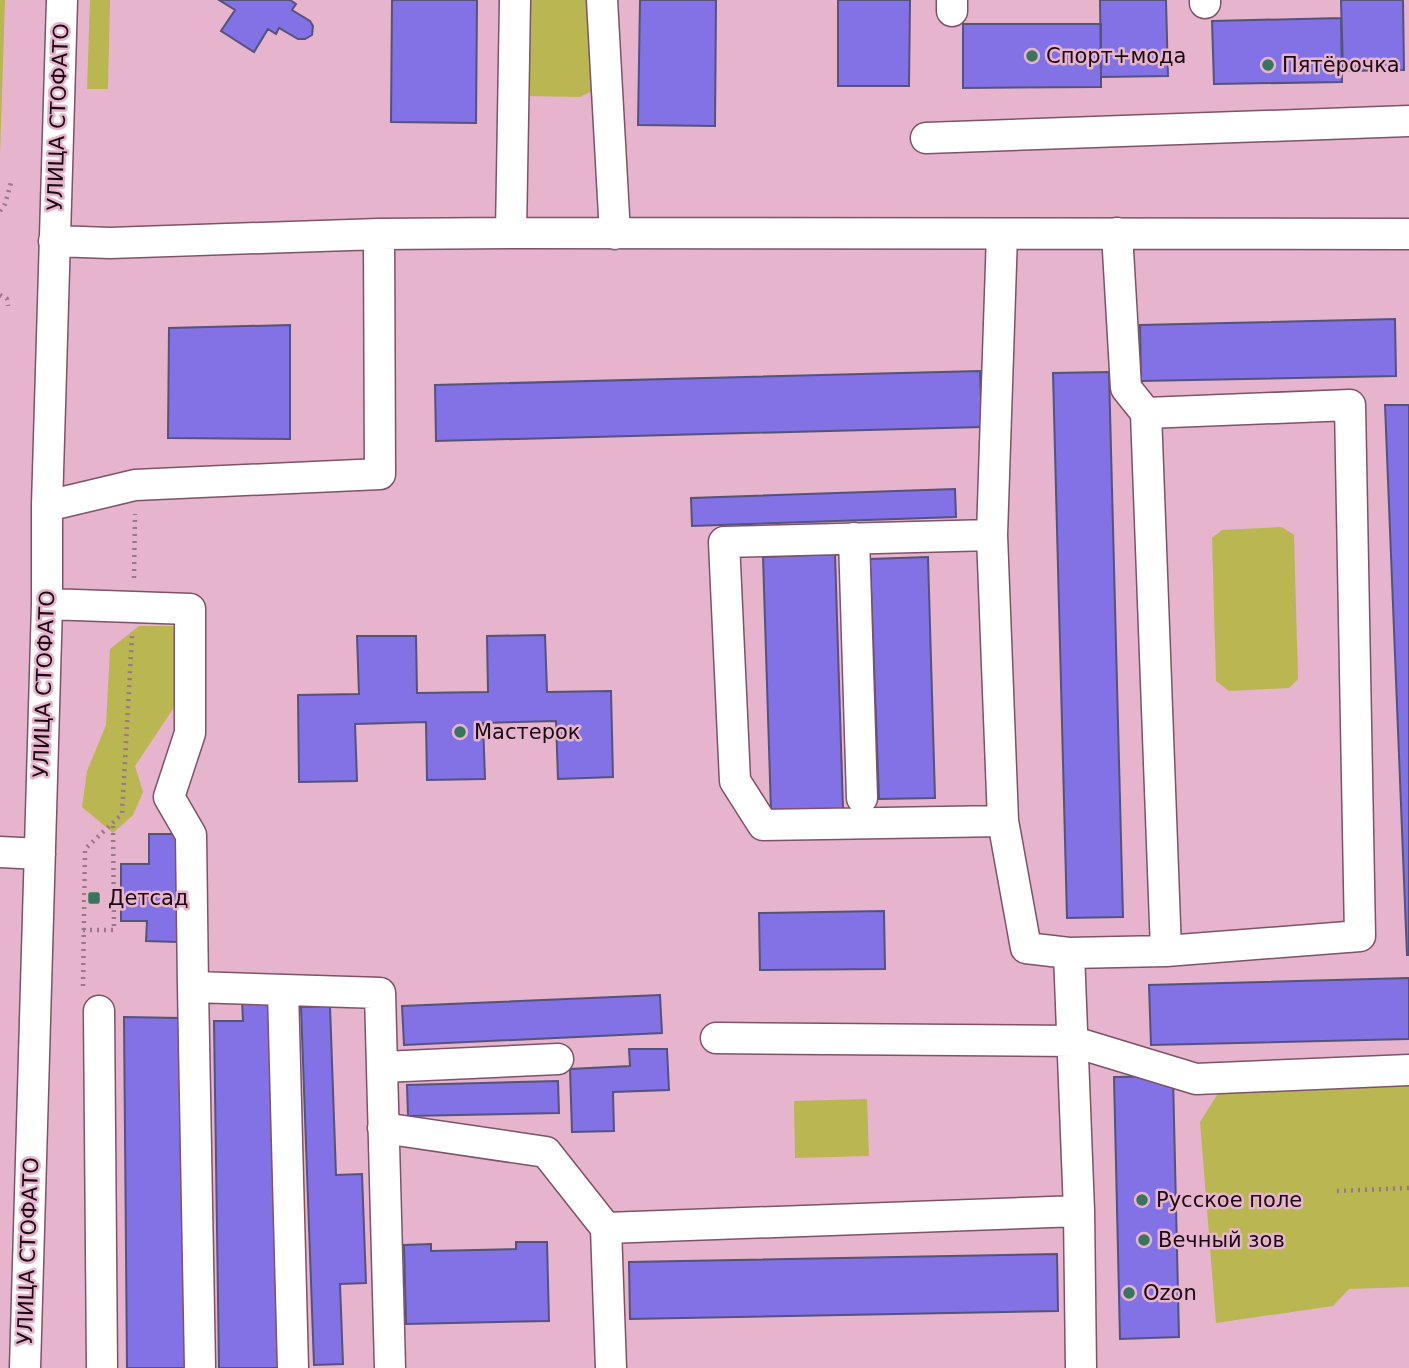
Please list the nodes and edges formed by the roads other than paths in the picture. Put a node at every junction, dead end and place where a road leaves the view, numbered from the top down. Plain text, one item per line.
1 (62, 0) edge
2 (515, 0) edge
3 (602, 0) edge
4 (1409, 121) edge
5 (926, 138) dead end
6 (511, 233) junction
7 (1117, 233) junction
8 (379, 234) junction
9 (615, 234) junction
10 (1002, 234) junction
11 (1409, 234) edge
12 (54, 241) junction
13 (1146, 413) junction
14 (47, 506) junction
15 (992, 535) junction
16 (853, 538) junction
17 (47, 604) junction
18 (862, 797) dead end
19 (1003, 821) junction
20 (0, 852) edge
21 (40, 854) junction
22 (1166, 951) junction
23 (1069, 953) junction
24 (193, 987) junction
25 (283, 990) junction
26 (91, 1003) road end
27 (716, 1038) dead end
28 (1071, 1041) junction
29 (558, 1059) dead end
30 (383, 1067) junction
31 (1409, 1070) edge
32 (383, 1128) junction
33 (1079, 1211) junction
34 (606, 1227) junction
35 (25, 1368) edge
36 (102, 1368) edge
37 (200, 1368) edge
38 (293, 1368) edge
39 (390, 1368) edge
40 (611, 1368) edge
41 (1081, 1368) edge

1 - 12 street, УЛИЦА СТОФАТО
2 - 6 street
3 - 9 street
4 - 5 street
6 - 8 street
6 - 9 street
7 - 10 street
7 - 11 street
7 - 13 street
8 - 12 street
8 - 14 street
9 - 10 street
10 - 15 street
12 - 14 street, УЛИЦА СТОФАТО
13 - 22 street
13 - 22 street
14 - 17 street, УЛИЦА СТОФАТО
15 - 16 street
15 - 19 street
16 - 18 street
16 - 19 street
17 - 21 street, УЛИЦА СТОФАТО
17 - 24 street
19 - 23 street
20 - 21 street
21 - 35 street, УЛИЦА СТОФАТО
22 - 23 street
23 - 28 street
24 - 25 street
24 - 37 street
25 - 30 street
25 - 38 street
26 - 36 street
27 - 28 street
28 - 31 street
28 - 33 street
29 - 30 street
30 - 32 street
32 - 34 street
32 - 39 street
33 - 34 street
33 - 41 street
34 - 40 street

